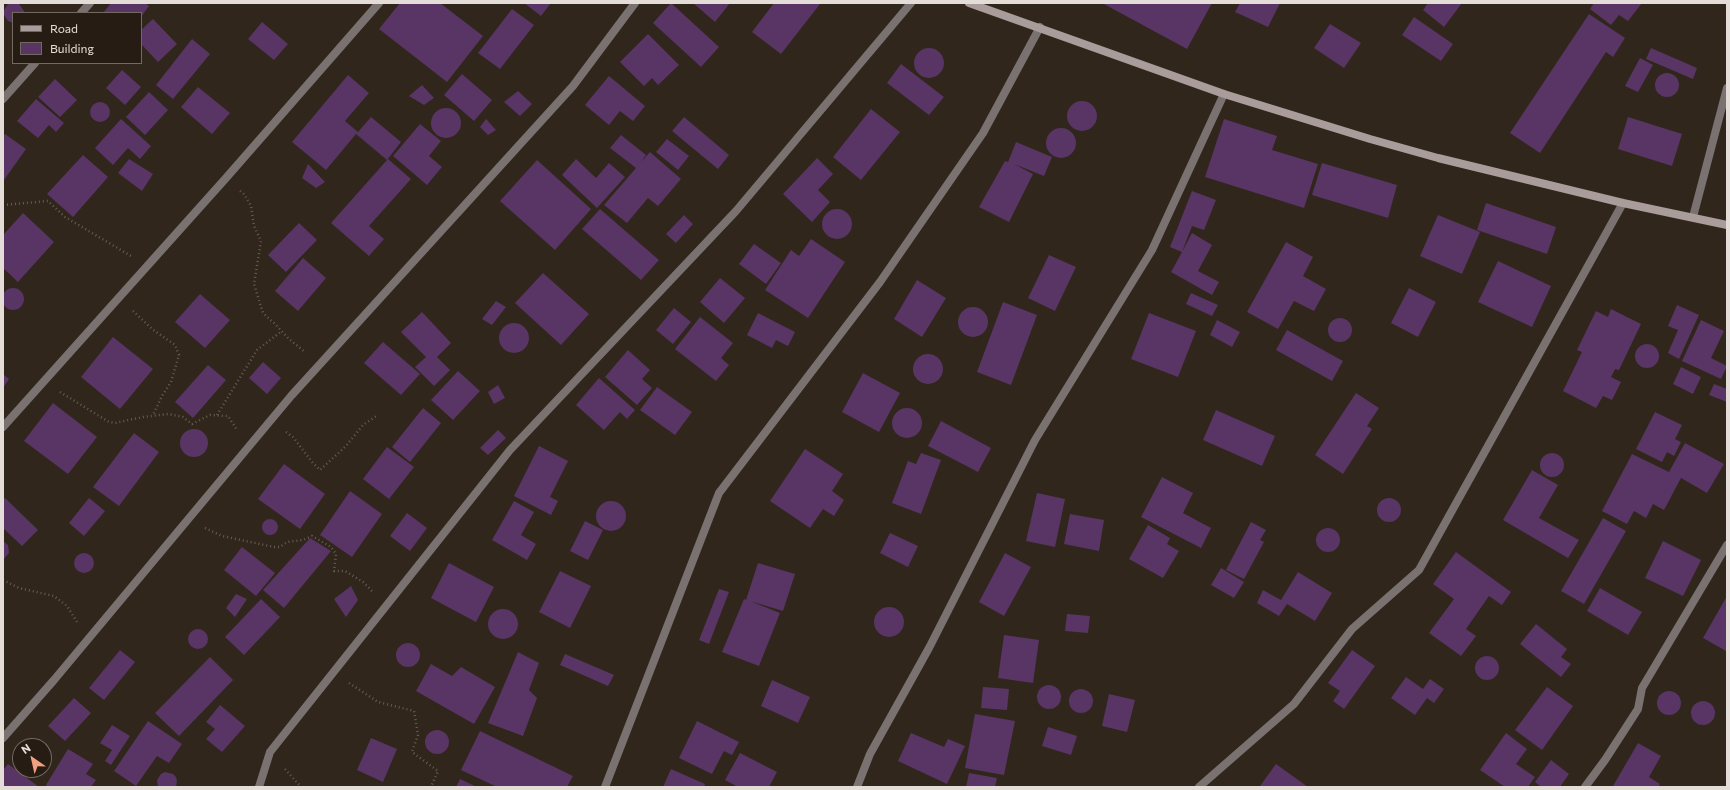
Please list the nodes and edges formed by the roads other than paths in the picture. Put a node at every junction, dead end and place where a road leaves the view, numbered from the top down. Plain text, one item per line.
1 (90, 3) edge
2 (379, 3) edge
3 (635, 3) edge
4 (910, 3) edge
5 (969, 3) edge
6 (82, 12) edge
7 (1040, 27) junction
8 (35, 64) edge
9 (1727, 88) edge
10 (1224, 94) junction
11 (3, 99) edge
12 (1623, 203) junction
13 (1693, 217) junction
14 (1727, 225) edge
15 (3, 427) edge
16 (1727, 545) edge
17 (3, 738) edge
18 (258, 787) edge
19 (605, 787) edge
20 (857, 787) edge
21 (1199, 787) edge
22 (1585, 787) edge

1 - 6 street
2 - 15 street
3 - 17 street
4 - 18 street
5 - 7 main road
7 - 10 main road
7 - 19 street
8 - 11 street
9 - 13 street
10 - 12 main road
10 - 20 street
12 - 13 main road
12 - 21 street
13 - 14 main road
16 - 22 street

